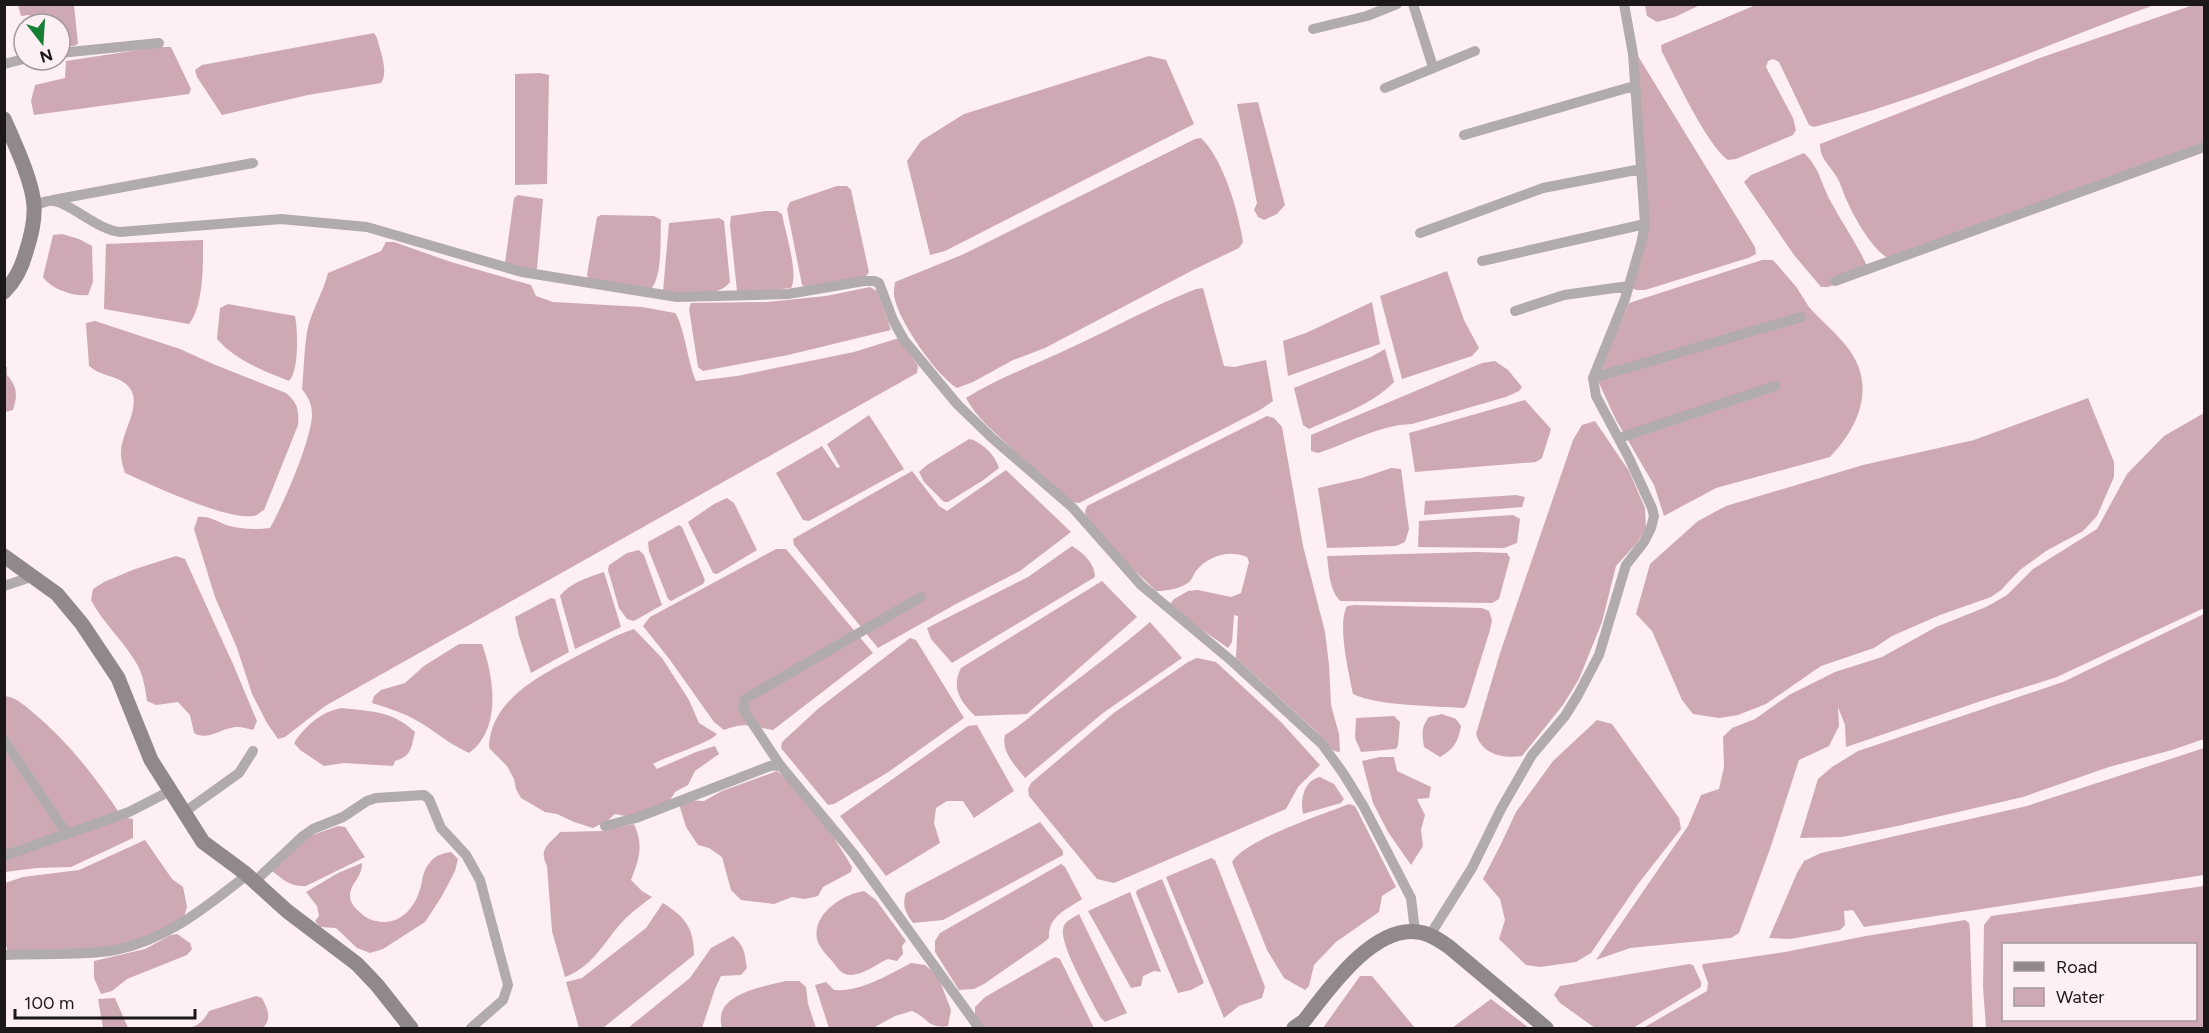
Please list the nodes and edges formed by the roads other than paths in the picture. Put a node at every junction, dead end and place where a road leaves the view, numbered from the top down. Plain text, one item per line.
1 (1398, 4) edge
2 (1413, 4) edge
3 (1624, 4) edge
4 (1313, 29) dead end
5 (159, 43) dead end
6 (1475, 51) dead end
7 (72, 52) edge
8 (1433, 67) junction
9 (1634, 86) junction
10 (1385, 88) dead end
11 (4, 119) edge
12 (1464, 135) dead end
13 (2205, 147) edge
14 (253, 163) dead end
15 (1641, 169) junction
16 (50, 200) junction
17 (34, 207) junction
18 (1645, 224) junction
19 (1420, 233) dead end
20 (1482, 261) dead end
21 (1835, 281) dead end
22 (1629, 286) junction
23 (4, 292) edge
24 (1515, 311) dead end
25 (1801, 317) dead end
26 (1593, 378) junction
27 (1775, 386) dead end
28 (1619, 438) junction
29 (4, 556) edge
30 (32, 577) junction
31 (4, 586) edge
32 (921, 597) dead end
33 (4, 740) edge
34 (253, 751) dead end
35 (780, 765) junction
36 (170, 791) junction
37 (183, 813) junction
38 (605, 826) dead end
39 (68, 834) junction
40 (7, 851) edge
41 (251, 878) junction
42 (1414, 921) junction
43 (1433, 930) junction
44 (4, 955) edge
45 (411, 1029) edge
46 (471, 1029) edge
47 (979, 1029) edge
48 (1294, 1029) edge
49 (1546, 1029) edge

1 - 4 street
2 - 8 street
3 - 9 street
5 - 7 street
6 - 8 street
8 - 10 street
9 - 12 street
9 - 15 street
11 - 17 main road
13 - 21 street
14 - 16 street
15 - 18 street
15 - 19 street
16 - 17 street
16 - 42 street
17 - 23 main road
18 - 20 street
18 - 22 street
22 - 24 street
22 - 26 street
25 - 26 street
26 - 28 street
27 - 28 street
28 - 43 street
29 - 30 main road
30 - 31 street
30 - 36 main road
32 - 35 street
33 - 39 street
34 - 37 street
35 - 38 street
35 - 47 street
36 - 37 main road
36 - 39 street
37 - 41 main road
39 - 40 street
41 - 44 street
41 - 45 main road
41 - 46 street
42 - 43 main road
42 - 48 main road
43 - 49 main road

